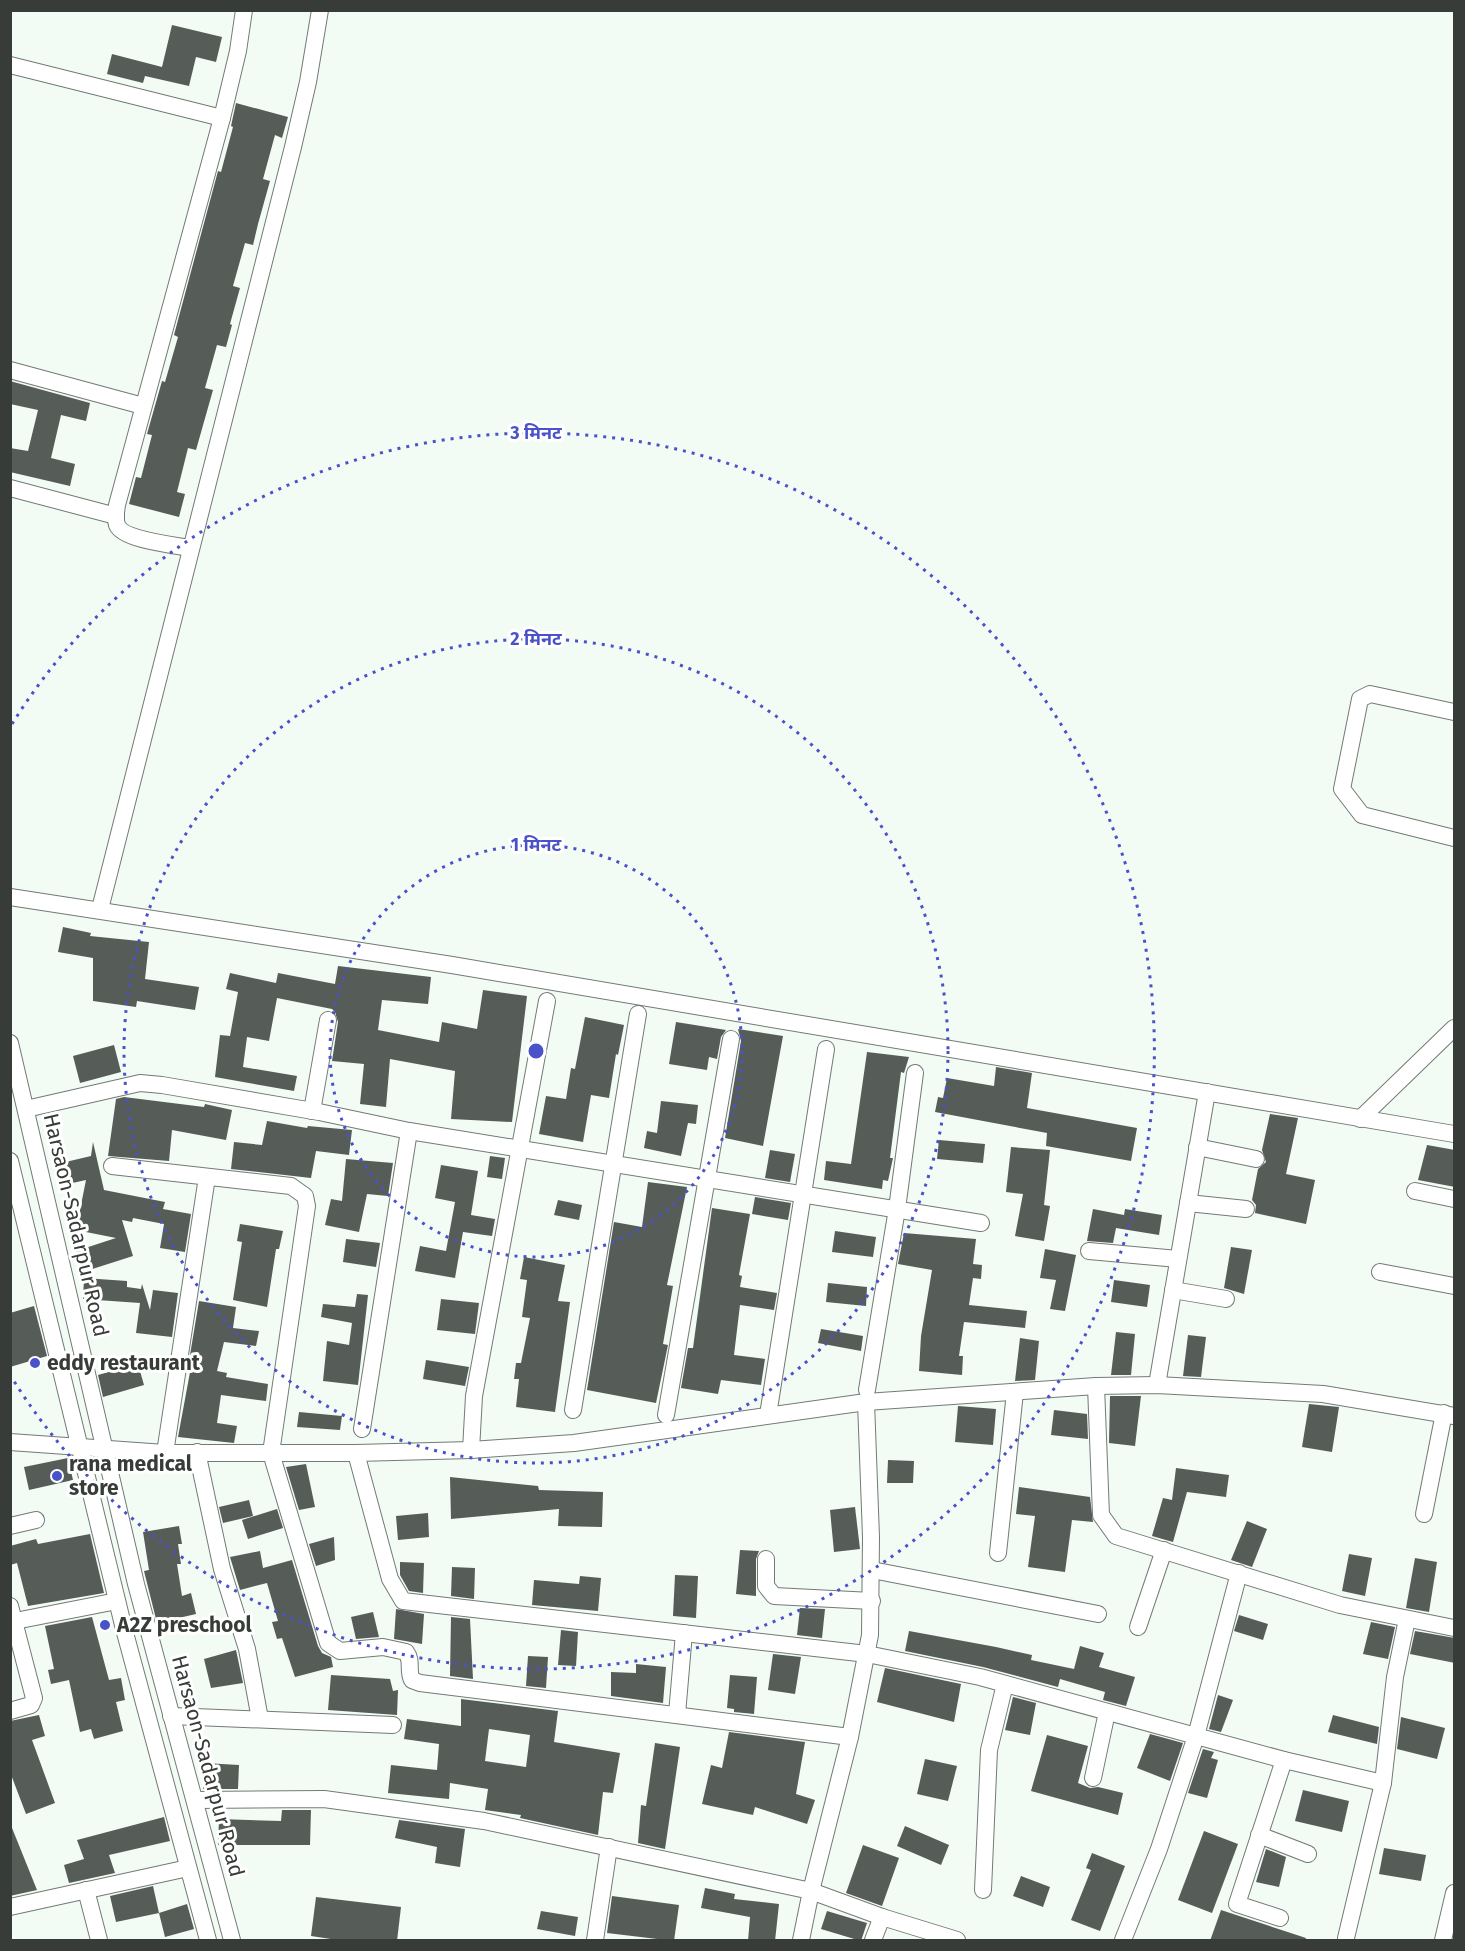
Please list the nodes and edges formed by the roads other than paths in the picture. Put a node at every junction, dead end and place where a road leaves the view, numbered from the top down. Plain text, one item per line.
1 (244, 10) edge
2 (320, 10) edge
3 (10, 65) edge
4 (222, 117) junction
5 (10, 369) edge
6 (143, 406) junction
7 (10, 488) edge
8 (116, 516) junction
9 (190, 548) junction
10 (1455, 712) edge
11 (1455, 838) edge
12 (10, 897) edge
13 (100, 909) junction
14 (547, 1001) dead end
15 (638, 1014) dead end
16 (328, 1020) dead end
17 (1455, 1028) edge
18 (730, 1039) dead end
19 (10, 1043) edge
20 (826, 1049) dead end
21 (915, 1073) dead end
22 (1207, 1092) junction
23 (26, 1109) junction
24 (312, 1111) junction
25 (1360, 1119) junction
26 (409, 1131) junction
27 (1455, 1134) edge
28 (1197, 1147) junction
29 (521, 1149) junction
30 (1256, 1159) dead end
31 (10, 1161) edge
32 (613, 1163) junction
33 (112, 1166) dead end
34 (207, 1177) junction
35 (707, 1179) junction
36 (1415, 1191) dead end
37 (15, 1194) edge
38 (803, 1194) junction
39 (1455, 1199) edge
40 (1188, 1203) junction
41 (897, 1209) junction
42 (1246, 1209) dead end
43 (981, 1223) dead end
44 (1089, 1251) dead end
45 (1178, 1259) junction
46 (1380, 1272) dead end
47 (1455, 1286) edge
48 (1173, 1290) junction
49 (1226, 1299) dead end
50 (1157, 1385) junction
51 (1096, 1386) junction
52 (1016, 1392) junction
53 (866, 1396) junction
54 (573, 1410) dead end
55 (1449, 1414) edge
56 (666, 1415) dead end
57 (768, 1415) junction
58 (362, 1429) dead end
59 (10, 1442) edge
60 (81, 1445) junction
61 (104, 1449) junction
62 (471, 1450) junction
63 (197, 1452) junction
64 (165, 1453) junction
65 (271, 1453) junction
66 (356, 1454) junction
67 (1424, 1514) dead end
68 (36, 1520) dead end
69 (10, 1526) edge
70 (1164, 1550) junction
71 (998, 1552) dead end
72 (766, 1559) dead end
73 (872, 1570) junction
74 (1239, 1573) junction
75 (117, 1600) junction
76 (872, 1601) junction
77 (1098, 1614) dead end
78 (12, 1616) edge
79 (1407, 1619) junction
80 (1138, 1627) dead end
81 (1455, 1628) edge
82 (684, 1633) junction
83 (867, 1654) junction
84 (1005, 1684) junction
85 (10, 1711) edge
86 (1107, 1712) junction
87 (677, 1714) junction
88 (171, 1716) junction
89 (260, 1719) junction
90 (393, 1725) dead end
91 (1196, 1736) junction
92 (850, 1737) junction
93 (1284, 1760) junction
94 (1093, 1778) dead end
95 (1383, 1783) junction
96 (195, 1800) junction
97 (1259, 1835) junction
98 (609, 1847) junction
99 (1308, 1854) dead end
100 (188, 1868) junction
101 (86, 1890) junction
102 (983, 1890) dead end
103 (811, 1891) junction
104 (1454, 1894) edge
105 (10, 1907) edge
106 (882, 1917) junction
107 (1280, 1918) dead end
108 (1346, 1938) dead end
109 (99, 1941) edge
110 (208, 1941) edge
111 (232, 1941) edge
112 (595, 1941) edge
113 (801, 1941) edge
114 (873, 1941) edge
115 (957, 1941) edge
116 (1123, 1941) edge
117 (1443, 1941) edge

1 - 4 street
2 - 9 street
3 - 4 street
4 - 6 street
5 - 6 street
6 - 8 street
7 - 8 street
8 - 9 street
9 - 13 street
10 - 11 street
12 - 13 street
13 - 22 street
14 - 29 street
15 - 32 street
16 - 24 street
17 - 25 street
18 - 35 street
19 - 23 street, Harsaon-Sadarpur Road
20 - 38 street
21 - 41 street
22 - 25 street
22 - 28 street
23 - 24 street
23 - 61 street, Harsaon-Sadarpur Road
24 - 26 street
25 - 27 street
26 - 29 street
26 - 58 street
28 - 30 street
28 - 40 street
29 - 32 street
29 - 62 street
31 - 37 street
32 - 35 street
32 - 54 street
33 - 34 street
34 - 64 street
34 - 65 street
35 - 38 street
35 - 56 street
36 - 39 street
37 - 60 street
38 - 41 street
38 - 57 street
40 - 42 street
40 - 45 street
41 - 43 street
41 - 53 street
44 - 45 street
45 - 48 street
46 - 47 street
48 - 49 street
48 - 50 street
50 - 51 street
50 - 55 street
51 - 52 street
51 - 70 street
52 - 53 street
52 - 71 street
53 - 57 street
53 - 73 street
55 - 67 street
57 - 62 street
59 - 60 street
60 - 61 street
60 - 75 street
61 - 64 street
61 - 88 street, Harsaon-Sadarpur Road
62 - 66 street
63 - 64 street
63 - 65 street
63 - 89 street
65 - 66 street
65 - 87 street
66 - 82 street
68 - 69 street
70 - 74 street
70 - 80 street
72 - 76 street
73 - 76 street
73 - 77 street
74 - 79 street
74 - 91 street
75 - 78 street
75 - 100 street
76 - 83 street
78 - 85 street
79 - 81 street
79 - 95 street
82 - 83 street
82 - 87 street
83 - 84 street
83 - 92 street
84 - 86 street
84 - 102 street
86 - 91 street
86 - 94 street
87 - 92 street
88 - 89 street
88 - 96 street, Harsaon-Sadarpur Road
89 - 90 street
91 - 93 street
91 - 116 street
92 - 103 street
93 - 95 street
93 - 97 street
95 - 108 street
96 - 98 street
96 - 111 street, Harsaon-Sadarpur Road
97 - 99 street
97 - 107 street
98 - 103 street
98 - 112 street
100 - 101 street
100 - 110 street
101 - 105 street
101 - 109 street
103 - 106 street
103 - 113 street
104 - 117 street
106 - 114 street
106 - 115 street

